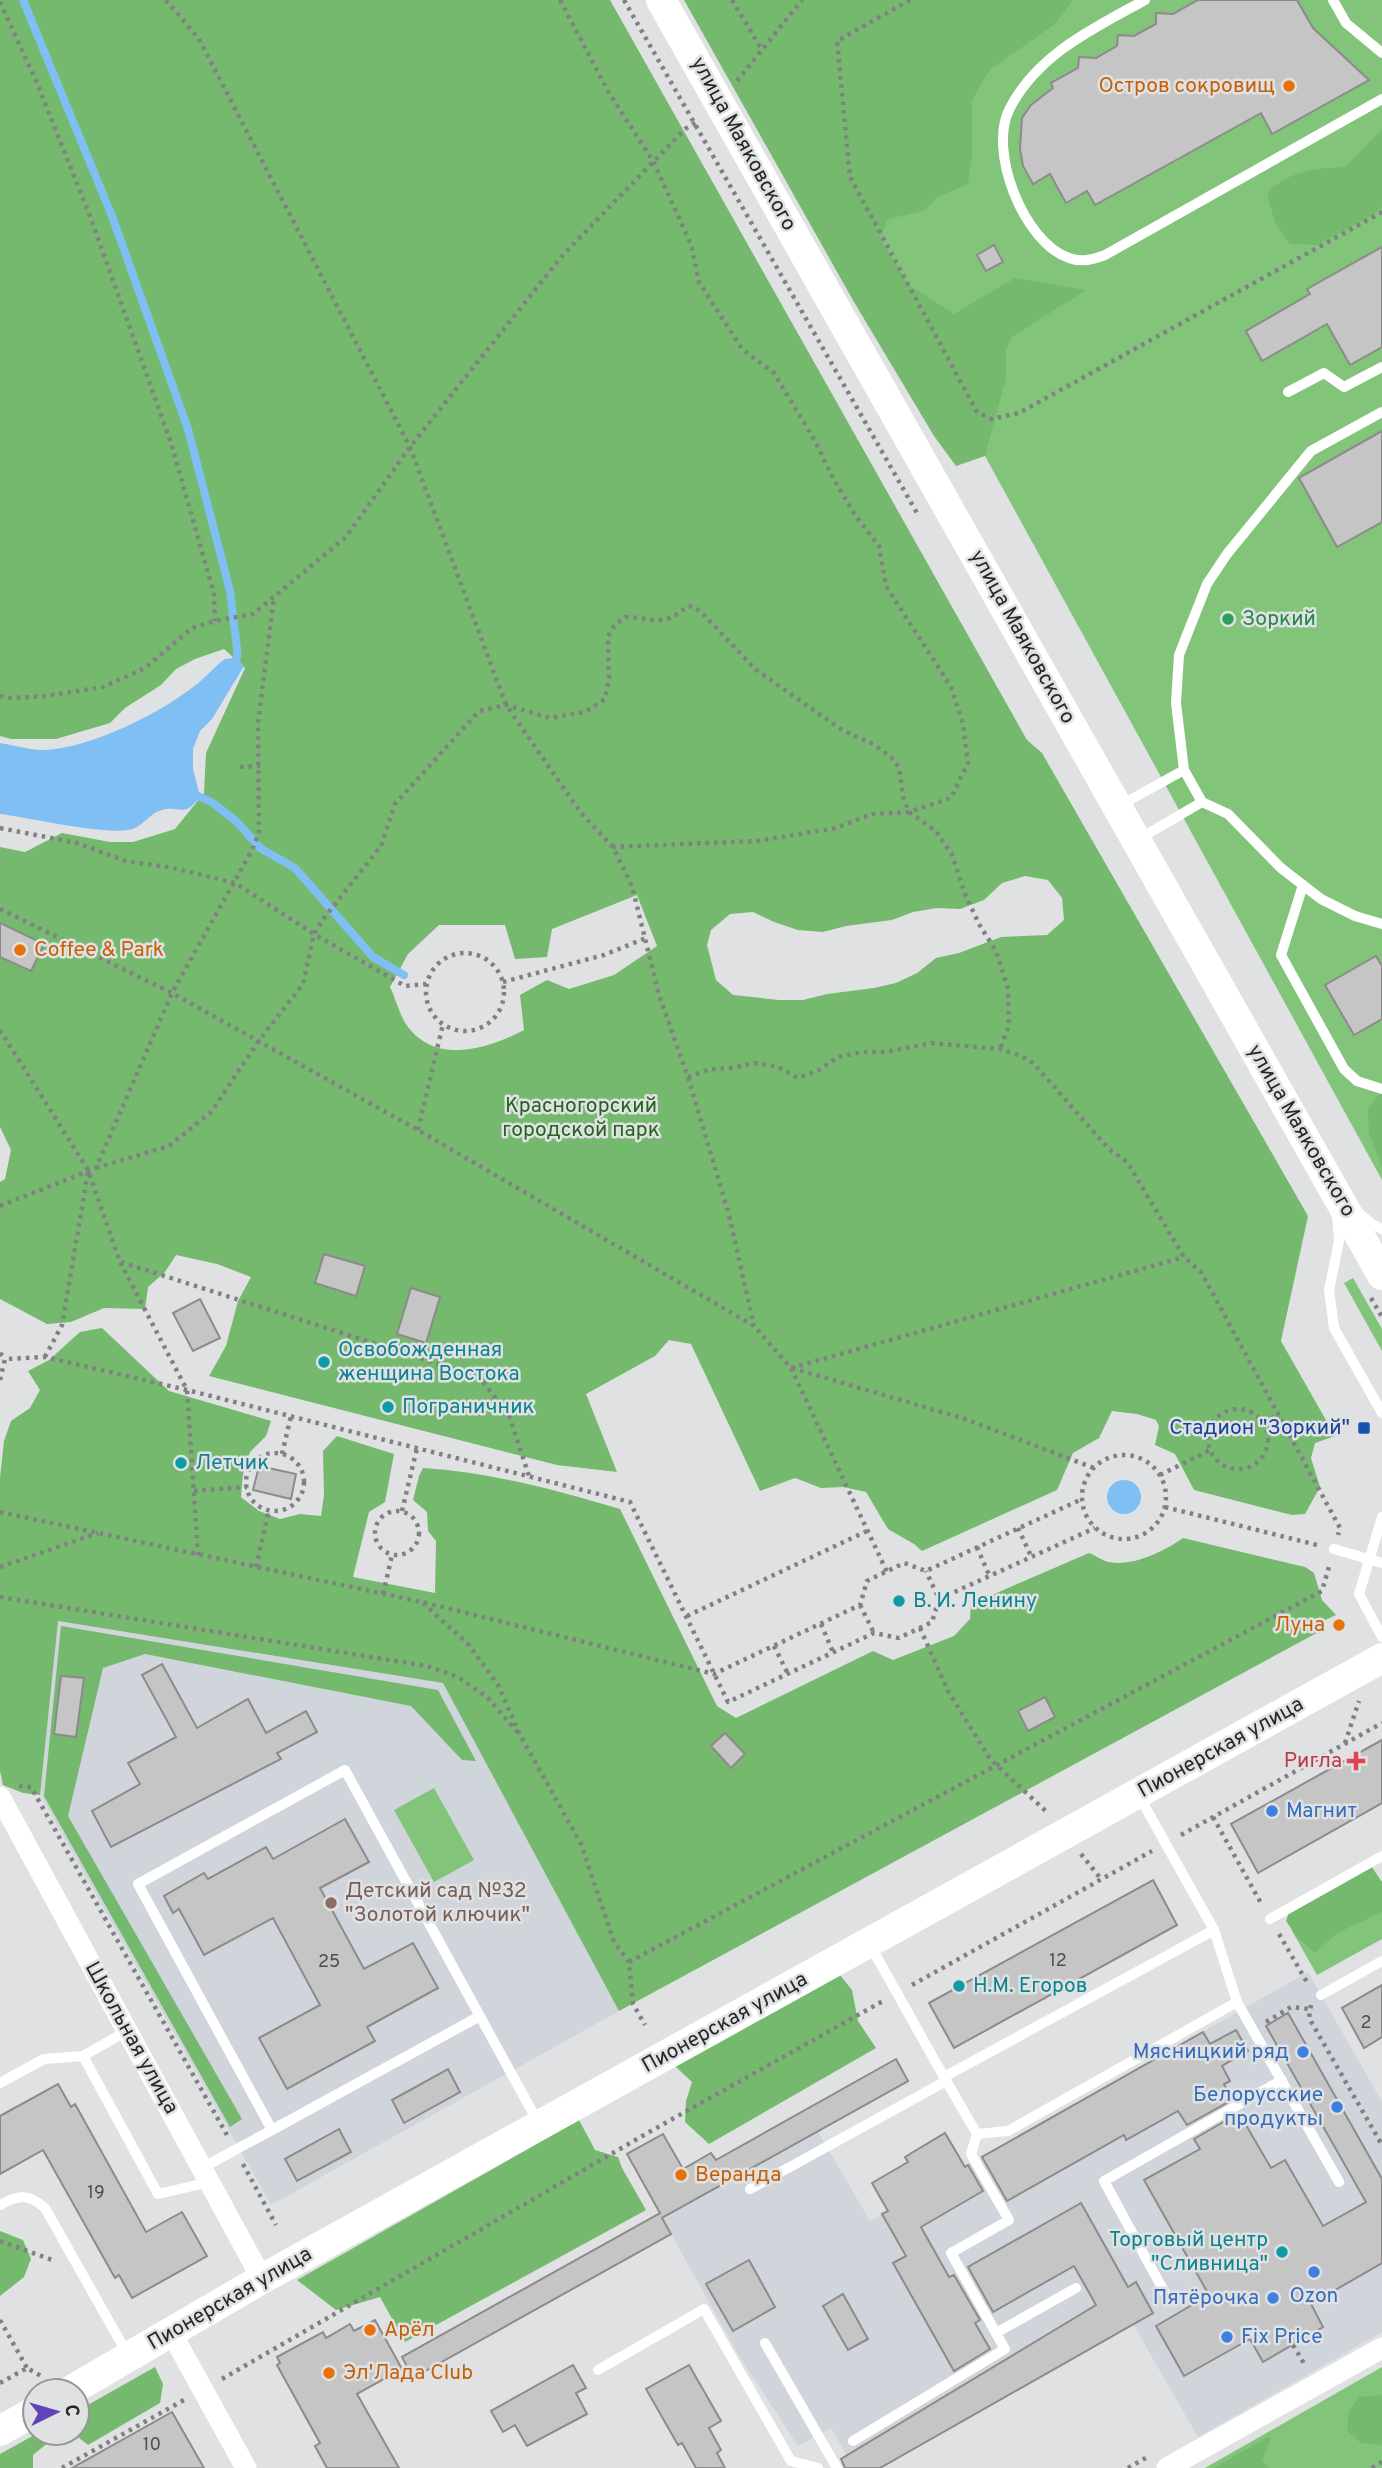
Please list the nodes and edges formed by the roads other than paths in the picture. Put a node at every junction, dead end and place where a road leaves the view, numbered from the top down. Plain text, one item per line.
1 (661, 0) edge
2 (1145, 0) edge
3 (1333, 0) edge
4 (1382, 53) edge
5 (1382, 99) edge
6 (1382, 367) edge
7 (1288, 392) dead end
8 (1382, 412) edge
9 (1184, 770) junction
10 (1202, 802) junction
11 (1118, 807) junction
12 (1136, 840) junction
13 (1303, 885) junction
14 (1382, 924) edge
15 (1382, 1089) edge
16 (1335, 1192) junction
17 (1382, 1229) edge
18 (1382, 1275) edge
19 (1382, 1413) edge
20 (1382, 1517) edge
21 (1334, 1549) road end
22 (1369, 1559) junction
23 (1382, 1563) edge
24 (1382, 1637) edge
25 (1382, 1658) edge
26 (5, 1792) edge
27 (1138, 1794) junction
28 (1382, 1856) edge
29 (1270, 1919) road end
30 (1214, 1930) junction
31 (869, 1943) junction
32 (1382, 1961) edge
33 (1315, 1996) road end
34 (1237, 2002) junction
35 (480, 2016) junction
36 (127, 2031) junction
37 (83, 2056) junction
38 (945, 2079) junction
39 (1282, 2080) junction
40 (0, 2084) edge
41 (540, 2126) junction
42 (272, 2130) junction
43 (977, 2134) junction
44 (206, 2175) junction
45 (1339, 2182) dead end
46 (750, 2189) dead end
47 (0, 2205) edge
48 (262, 2280) junction
49 (1076, 2288) dead end
50 (1166, 2295) dead end
51 (171, 2332) junction
52 (996, 2333) junction
53 (765, 2343) dead end
54 (1382, 2348) edge
55 (129, 2357) junction
56 (598, 2370) dead end
57 (91, 2379) edge
58 (21, 2419) edge
59 (0, 2431) edge
60 (853, 2441) dead end
61 (246, 2468) edge
62 (818, 2468) edge
63 (837, 2468) edge
64 (1167, 2468) edge

1 - 11 street, улица Маяковского
2 - 5 lane
3 - 4 lane
6 - 7 lane
8 - 9 lane
9 - 10 lane
9 - 11 lane
10 - 12 lane
10 - 13 lane
11 - 12 street, улица Маяковского
12 - 16 street, улица Маяковского
13 - 14 lane
13 - 15 lane
16 - 17 lane
16 - 18 street, улица Маяковского
16 - 19 lane
20 - 22 lane
21 - 22 lane
22 - 23 lane
22 - 24 lane
25 - 27 street, Пионерская улица
26 - 36 street, Школьная улица
27 - 30 lane
27 - 31 street, Пионерская улица
28 - 29 lane
30 - 34 lane
30 - 38 lane
31 - 38 lane
31 - 41 street, Пионерская улица
32 - 33 lane
34 - 39 lane
34 - 43 lane
35 - 41 lane
35 - 42 lane
35 - 42 lane
36 - 37 lane
36 - 44 street, Школьная улица
37 - 40 lane
37 - 44 lane
38 - 43 lane
38 - 46 lane
39 - 45 lane
39 - 50 lane
41 - 48 street, Пионерская улица
42 - 44 lane
43 - 52 lane
44 - 48 street, Школьная улица
47 - 55 lane
48 - 51 street, Пионерская улица
49 - 52 lane
51 - 55 street, Пионерская улица
51 - 61 street
52 - 60 lane
53 - 63 lane
54 - 64 street
55 - 57 street, Пионерская улица
56 - 62 lane
58 - 59 street

